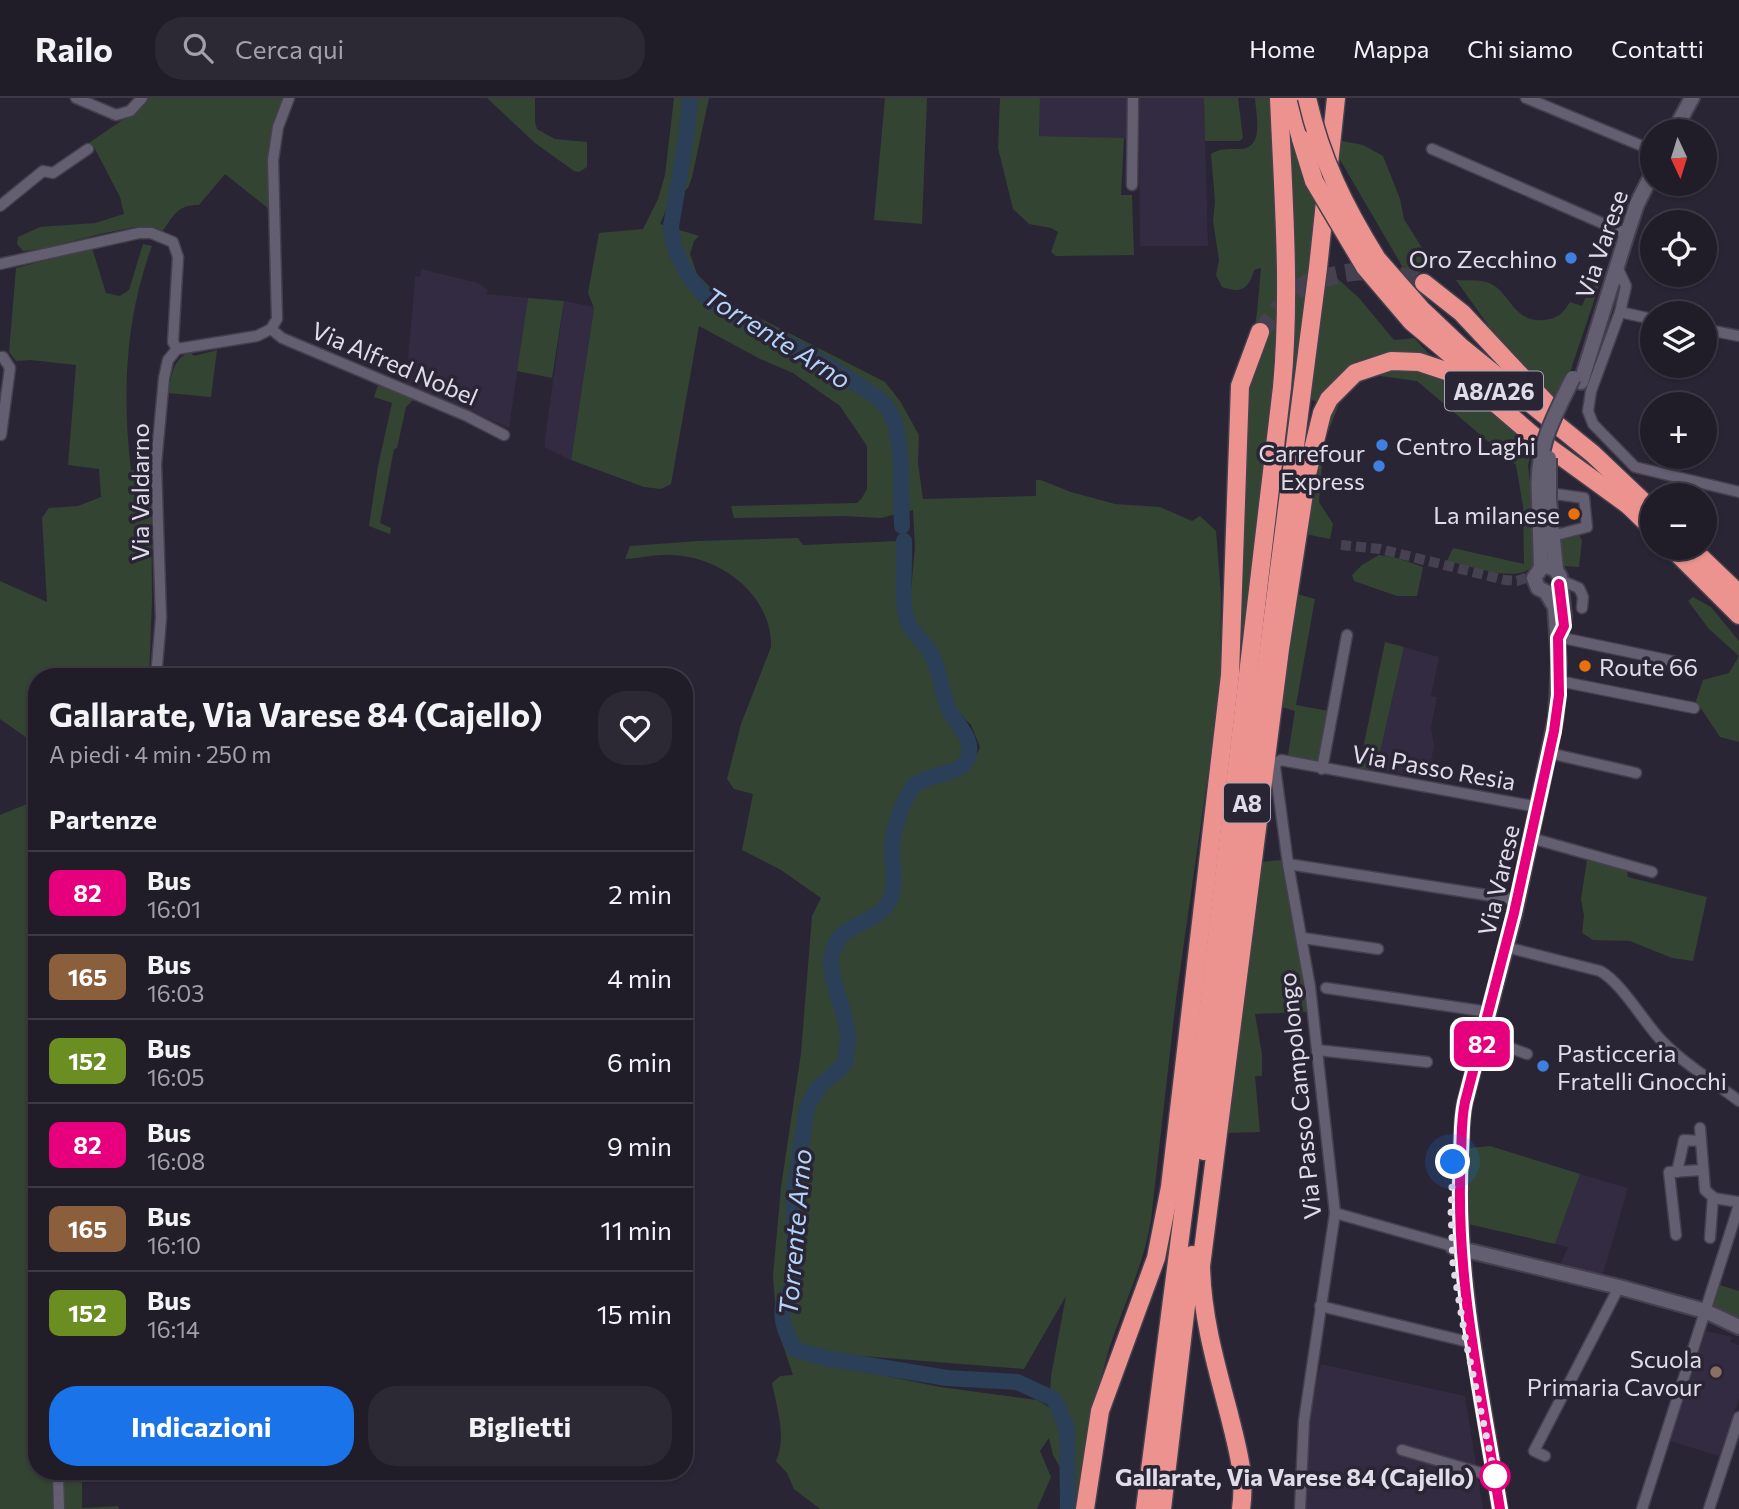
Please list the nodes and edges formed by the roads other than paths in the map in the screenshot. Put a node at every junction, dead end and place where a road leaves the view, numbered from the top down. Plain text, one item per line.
1 (76, 98) edge
2 (142, 98) edge
3 (289, 98) edge
4 (1133, 98) edge
5 (1279, 98) edge
6 (1290, 98) edge
7 (1307, 98) edge
8 (1336, 98) edge
9 (1526, 98) edge
10 (1692, 98) edge
11 (102, 102) edge
12 (1681, 119) edge
13 (1640, 145) edge
14 (88, 149) dead end
15 (1432, 149) dead end
16 (1132, 185) dead end
17 (1641, 196) edge
18 (0, 206) edge
19 (1627, 234) junction
20 (1371, 263) junction
21 (0, 264) edge
22 (1617, 267) junction
23 (1424, 283) tunnel mouth
24 (1620, 312) junction
25 (1640, 316) edge
26 (271, 328) junction
27 (1259, 332) tunnel mouth
28 (1717, 332) edge
29 (1739, 336) edge
30 (177, 349) junction
31 (0, 356) edge
32 (1, 435) edge
33 (504, 435) dead end
34 (1593, 454) junction
35 (1739, 492) edge
36 (1545, 497) junction
37 (1640, 499) edge
38 (1631, 507) junction
39 (1640, 516) edge
40 (1552, 536) junction
41 (1684, 560) edge
42 (1704, 560) edge
43 (1552, 579) junction
44 (1739, 594) edge
45 (1582, 608) dead end
46 (1739, 615) edge
47 (1347, 635) dead end
48 (1558, 638) junction
49 (1677, 662) dead end
50 (157, 668) edge
51 (1559, 681) junction
52 (1694, 708) dead end
53 (1549, 753) junction
54 (1276, 763) joint
55 (1322, 769) junction
56 (1636, 773) dead end
57 (1538, 807) junction
58 (1531, 838) junction
59 (1289, 864) junction
60 (1652, 872) dead end
61 (1518, 900) junction
62 (1303, 938) junction
63 (1506, 947) junction
64 (1378, 949) dead end
65 (1326, 988) dead end
66 (1489, 1012) junction
67 (1483, 1038) junction
68 (1317, 1050) junction
69 (1527, 1054) dead end
70 (1427, 1062) dead end
71 (1739, 1101) edge
72 (1700, 1128) dead end
73 (1701, 1141) junction
74 (1703, 1170) junction
75 (1677, 1172) junction
76 (1713, 1198) junction
77 (1739, 1203) edge
78 (1335, 1213) junction
79 (1676, 1235) dead end
80 (1710, 1238) dead end
81 (1456, 1248) junction
82 (1619, 1287) junction
83 (1320, 1306) junction
84 (1705, 1311) junction
85 (1739, 1327) edge
86 (1469, 1342) junction
87 (1739, 1417) edge
88 (1402, 1450) dead end
89 (1545, 1456) dead end
90 (1495, 1477) junction
91 (58, 1480) edge
92 (59, 1509) edge
93 (1085, 1509) edge
94 (1145, 1509) edge
95 (1162, 1509) edge
96 (1241, 1509) edge
97 (1300, 1509) edge
98 (1500, 1509) edge
99 (1642, 1509) edge
100 (1709, 1509) edge

1 - 11 street
2 - 11 street
3 - 26 street
4 - 16 street
5 - 94 highway, A8
6 - 20 highway, bridge
7 - 20 highway, bridge
8 - 95 highway, A8
9 - 13 street
10 - 12 main road
14 - 18 street
15 - 19 street
17 - 19 main road, Via Varese
19 - 22 main road, Via Varese
20 - 34 highway
20 - 38 highway, A8/A26
21 - 30 street
22 - 24 street
22 - 36 main road, Via Varese, bridge
23 - 34 highway
24 - 25 street
24 - 35 street
26 - 30 street
26 - 33 street, Via Alfred Nobel
27 - 93 highway
28 - 29 street
30 - 50 street, Via Valdarno
31 - 32 street
34 - 37 highway
36 - 40 main road, Via Varese
36 - 40 street
36 - 43 main road, Via Varese
38 - 39 highway, A8/A26
38 - 96 highway
40 - 43 main road, Via Varese
41 - 46 highway
42 - 44 highway
43 - 45 street
43 - 48 main road, Via Varese
47 - 55 street, Via Passo Resia
48 - 49 street
48 - 51 main road, Via Varese
51 - 52 street
51 - 53 main road, Via Varese
53 - 56 street
53 - 57 main road, Via Varese
54 - 55 street, Via Passo Resia
54 - 59 street, Via Passo Campolongo
55 - 57 street, Via Passo Resia
57 - 58 main road, Via Varese
58 - 60 street
58 - 61 main road, Via Varese
59 - 61 street
59 - 62 street, Via Passo Campolongo
61 - 63 main road, Via Varese
62 - 64 street
62 - 68 street, Via Passo Campolongo
63 - 66 main road, Via Varese
63 - 71 street
65 - 66 street
66 - 67 main road, Via Varese
67 - 69 street
67 - 81 main road, Via Varese
68 - 70 street
68 - 78 street, Via Passo Campolongo
72 - 73 street
73 - 74 street
73 - 75 street
74 - 75 street
74 - 76 street
75 - 79 street
76 - 77 street
76 - 80 street
77 - 84 street
78 - 81 street
78 - 83 street, Via Passo Campolongo
81 - 82 main road
81 - 86 main road, Via Varese
82 - 84 main road
82 - 89 street
83 - 86 street
83 - 97 street, Via Passo Campolongo
84 - 85 main road
84 - 99 street
86 - 90 main road, Via Varese
87 - 100 street
88 - 90 street
90 - 98 main road, Via Varese
91 - 92 street

